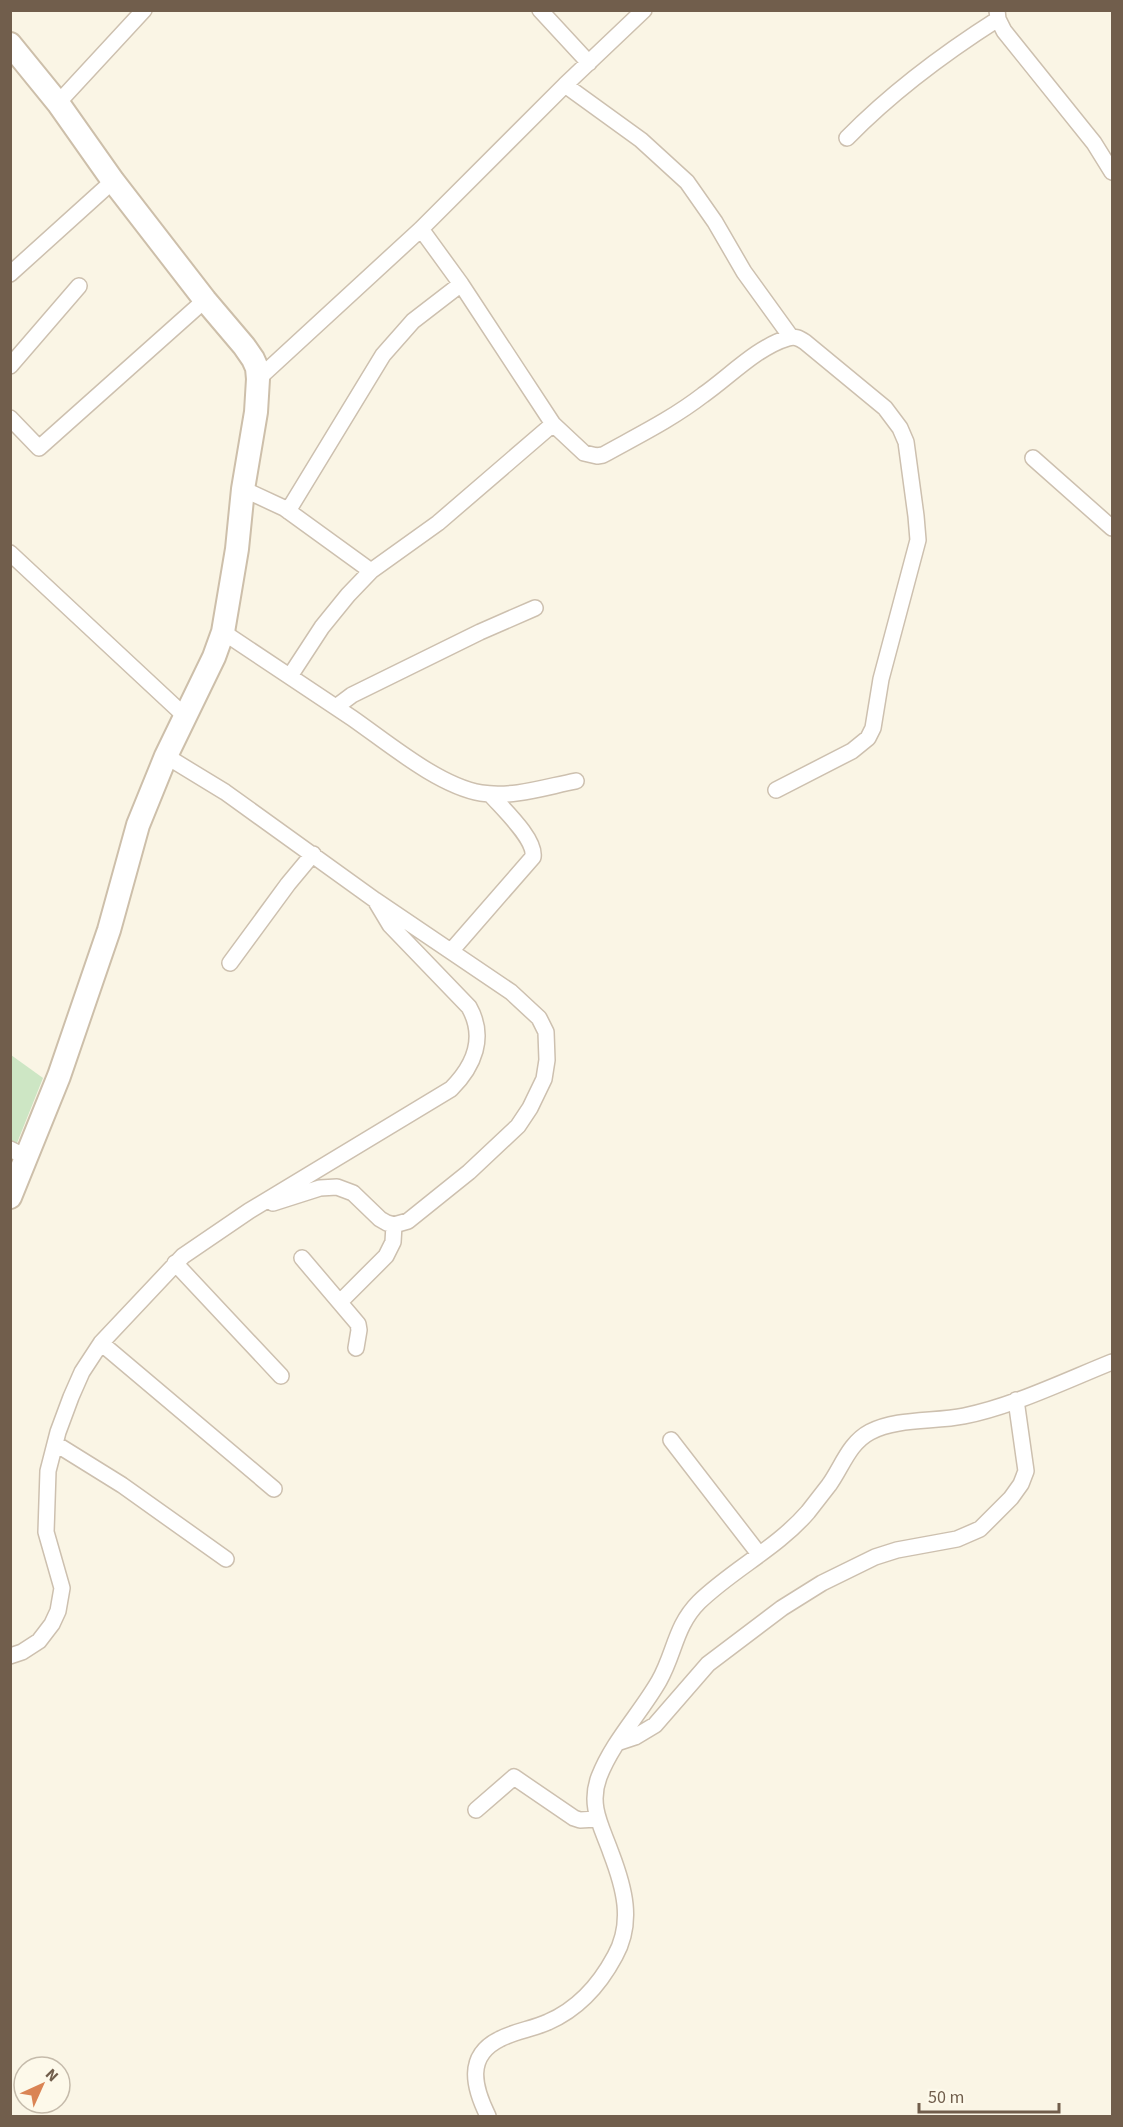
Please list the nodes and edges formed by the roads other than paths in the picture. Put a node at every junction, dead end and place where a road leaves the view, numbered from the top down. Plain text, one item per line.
1 (144, 10) edge
2 (540, 10) edge
3 (644, 10) edge
4 (997, 15) edge
5 (13, 52) edge
6 (589, 63) junction
7 (565, 85) junction
8 (58, 103) junction
9 (847, 138) dead end
10 (1113, 172) edge
11 (113, 181) junction
12 (422, 229) junction
13 (10, 274) edge
14 (461, 284) junction
15 (79, 286) dead end
16 (205, 300) junction
17 (791, 337) junction
18 (10, 366) edge
19 (258, 379) junction
20 (10, 418) edge
21 (553, 424) junction
22 (1033, 458) dead end
23 (243, 489) junction
24 (288, 511) junction
25 (1113, 528) edge
26 (10, 553) edge
27 (371, 571) junction
28 (536, 608) dead end
29 (223, 632) junction
30 (290, 676) junction
31 (336, 707) junction
32 (186, 717) junction
33 (166, 756) junction
34 (576, 781) dead end
35 (776, 790) dead end
36 (490, 794) junction
37 (313, 855) junction
38 (375, 900) junction
39 (452, 950) junction
40 (230, 963) dead end
41 (18, 1153) edge
42 (10, 1197) edge
43 (249, 1211) junction
44 (394, 1225) junction
45 (302, 1258) dead end
46 (175, 1263) junction
47 (339, 1302) junction
48 (101, 1343) junction
49 (356, 1348) dead end
50 (1113, 1362) edge
51 (281, 1376) dead end
52 (1016, 1400) junction
53 (671, 1440) dead end
54 (56, 1444) junction
55 (274, 1489) dead end
56 (759, 1554) junction
57 (226, 1559) dead end
58 (10, 1656) edge
59 (617, 1743) junction
60 (476, 1810) dead end
61 (597, 1819) junction
62 (488, 2116) edge

1 - 8 street
2 - 6 street
3 - 6 street
4 - 9 street
4 - 10 street
5 - 8 street
6 - 7 street
7 - 12 street
7 - 17 street
8 - 11 street
11 - 13 street
11 - 16 street
12 - 14 street
12 - 19 street
14 - 21 street
14 - 24 street
15 - 18 street
16 - 19 street
16 - 20 street
17 - 21 street
17 - 35 street
19 - 23 street
21 - 27 street
22 - 25 street
23 - 24 street
23 - 29 street
24 - 27 street
26 - 32 street
27 - 30 street
28 - 31 street
29 - 30 street
29 - 32 street
30 - 31 street
31 - 36 street
32 - 33 street
33 - 37 street
33 - 41 street
34 - 36 street
36 - 39 street
37 - 38 street
37 - 40 street
38 - 39 street
38 - 43 street
39 - 44 street
41 - 42 street
43 - 44 street
43 - 46 street
44 - 47 street
45 - 47 street
46 - 48 street
46 - 51 street
47 - 49 street
48 - 54 street
48 - 55 street
50 - 52 street
52 - 56 street
52 - 59 street
53 - 56 street
54 - 57 street
54 - 58 street
56 - 59 street
59 - 61 street
60 - 61 street
61 - 62 street

